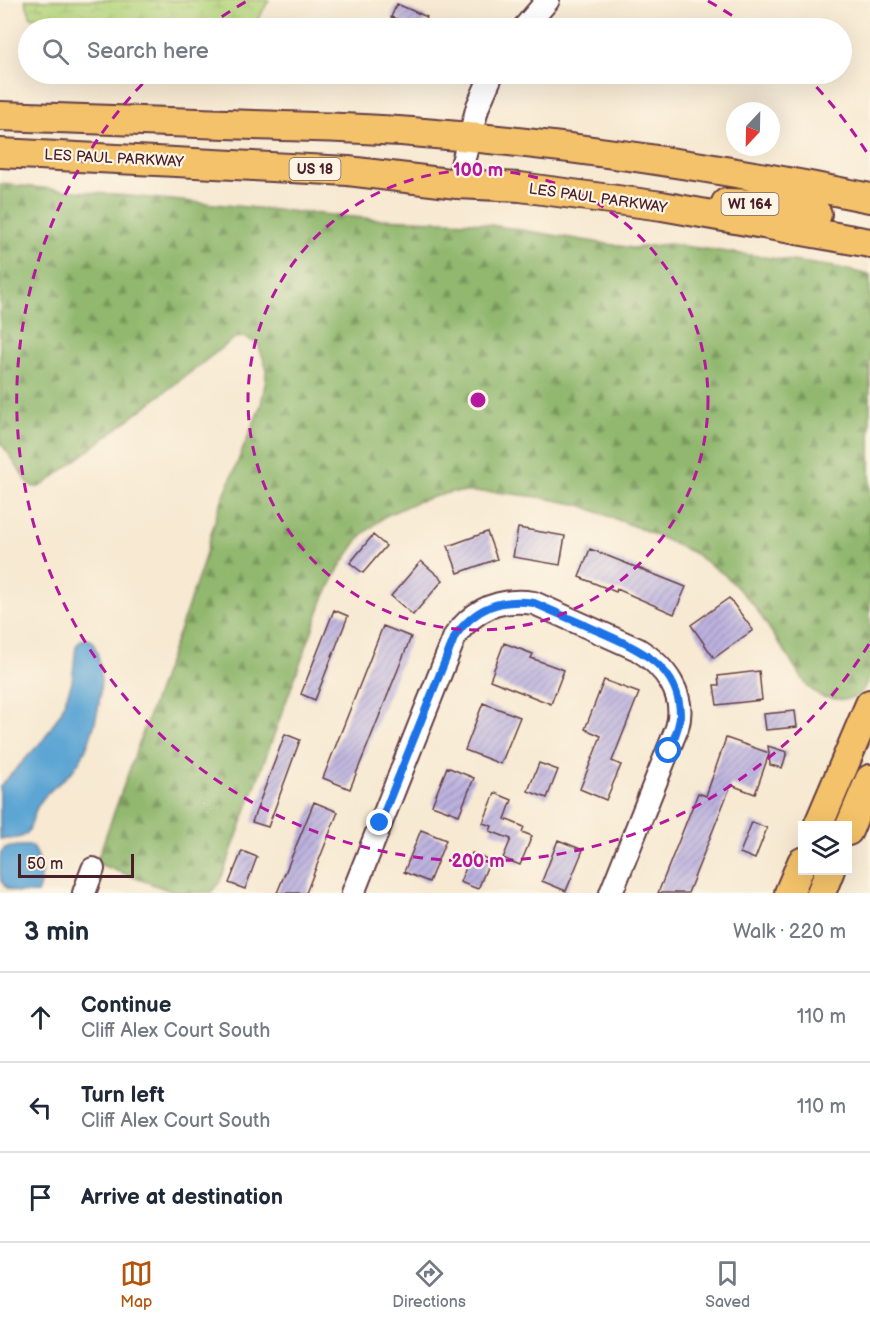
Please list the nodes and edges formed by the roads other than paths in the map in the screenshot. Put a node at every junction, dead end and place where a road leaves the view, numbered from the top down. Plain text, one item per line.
1 (548, 0) edge
2 (533, 18) edge
3 (488, 84) edge
4 (0, 116) edge
5 (468, 137) junction
6 (0, 153) edge
7 (457, 184) junction
8 (870, 198) edge
9 (864, 239) edge
10 (870, 704) edge
11 (842, 772) junction
12 (868, 786) edge
13 (821, 821) edge
14 (852, 822) edge
15 (93, 869) dead end
16 (798, 872) edge
17 (828, 875) edge
18 (84, 893) edge
19 (352, 893) edge
20 (611, 893) edge
21 (789, 893) edge
22 (821, 893) edge

1 - 2 street
3 - 5 street
4 - 5 main road
5 - 7 street
5 - 8 main road
6 - 7 main road, LES PAUL PARKWAY / US 18
7 - 9 main road, LES PAUL PARKWAY / US 18
10 - 11 main road
11 - 12 street
11 - 13 main road
12 - 14 main road
15 - 18 street
16 - 21 main road
17 - 22 main road
19 - 20 street

